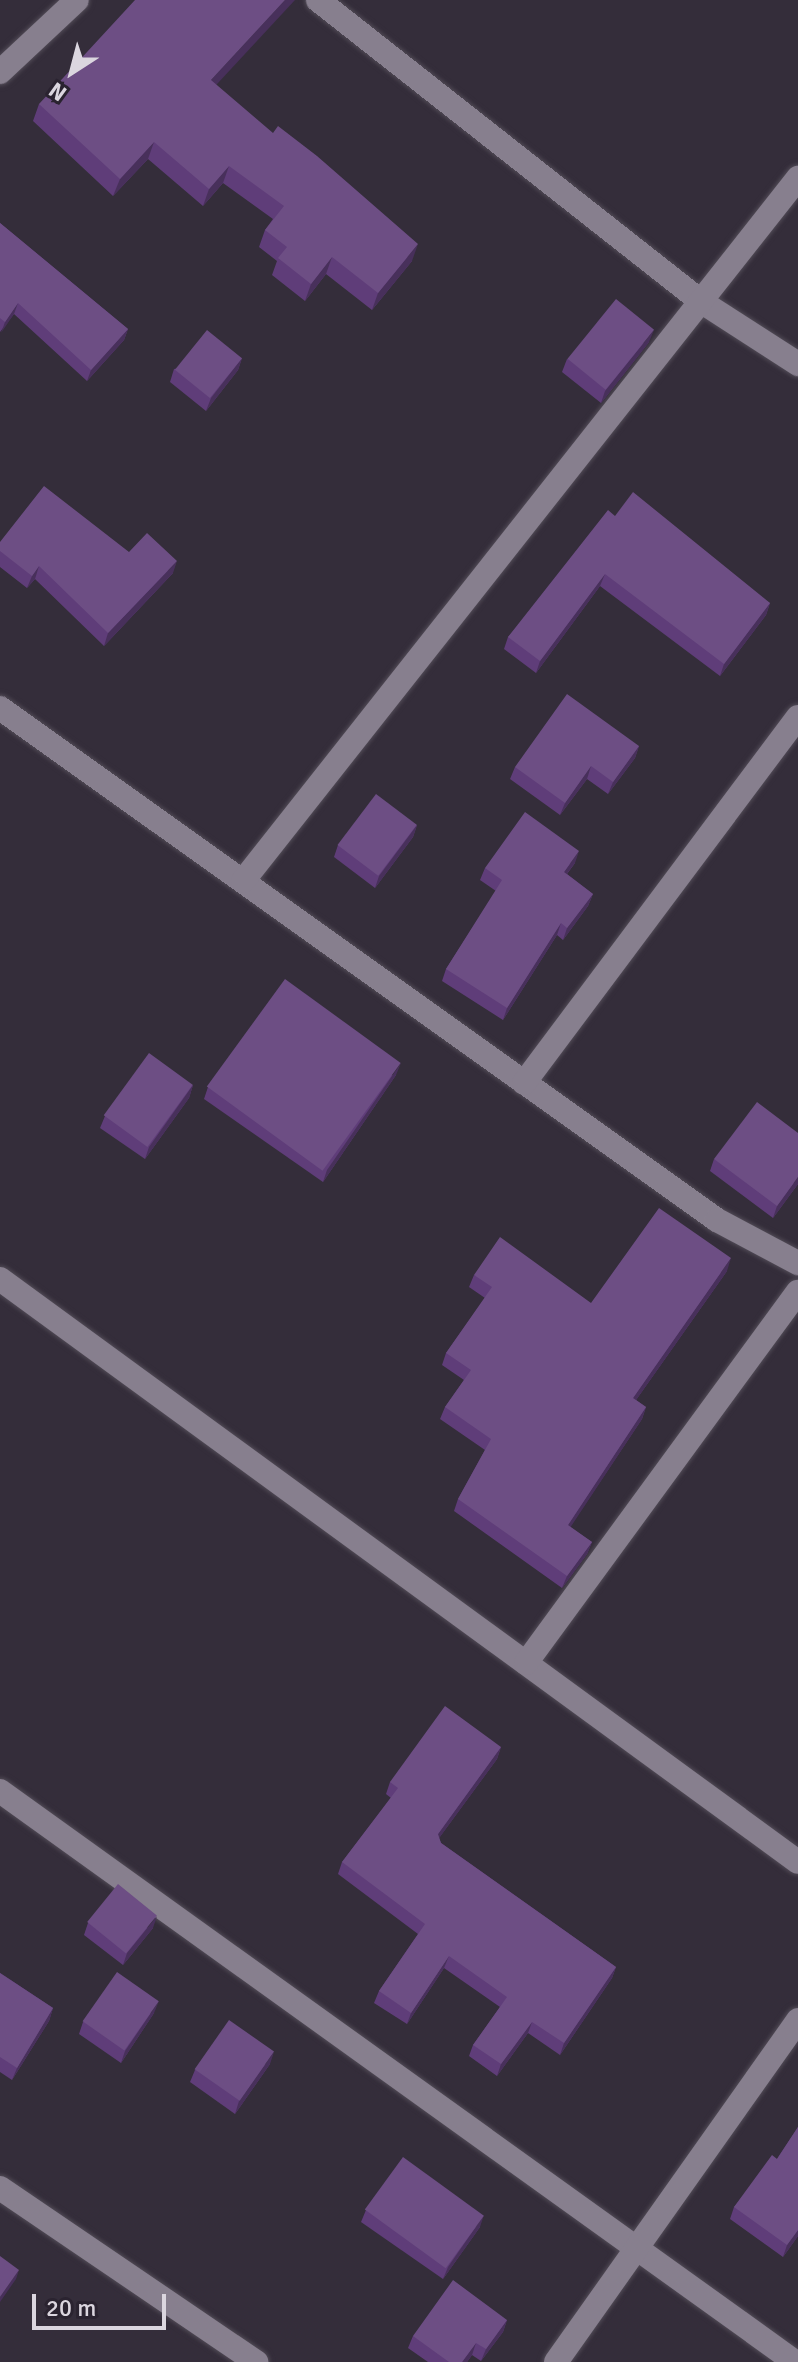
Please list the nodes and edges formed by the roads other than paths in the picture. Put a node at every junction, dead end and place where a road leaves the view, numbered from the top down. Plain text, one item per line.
1 (77, 0) edge
2 (318, 0) edge
3 (0, 72) edge
4 (798, 178) edge
5 (705, 304) junction
6 (798, 364) edge
7 (0, 708) edge
8 (798, 717) edge
9 (243, 881) junction
10 (524, 1083) junction
11 (798, 1263) edge
12 (0, 1279) edge
13 (798, 1292) edge
14 (526, 1663) junction
15 (0, 1791) edge
16 (798, 1862) edge
17 (798, 2020) edge
18 (0, 2188) edge
19 (637, 2251) junction
20 (256, 2362) edge
21 (556, 2362) edge
22 (795, 2362) edge

1 - 3 street
2 - 5 street
4 - 5 street
5 - 6 street
5 - 9 street
7 - 9 street
8 - 10 street
9 - 10 street
10 - 11 street
12 - 14 street
13 - 14 street
14 - 16 street
15 - 19 street
17 - 19 street
18 - 20 street
19 - 21 street
19 - 22 street

